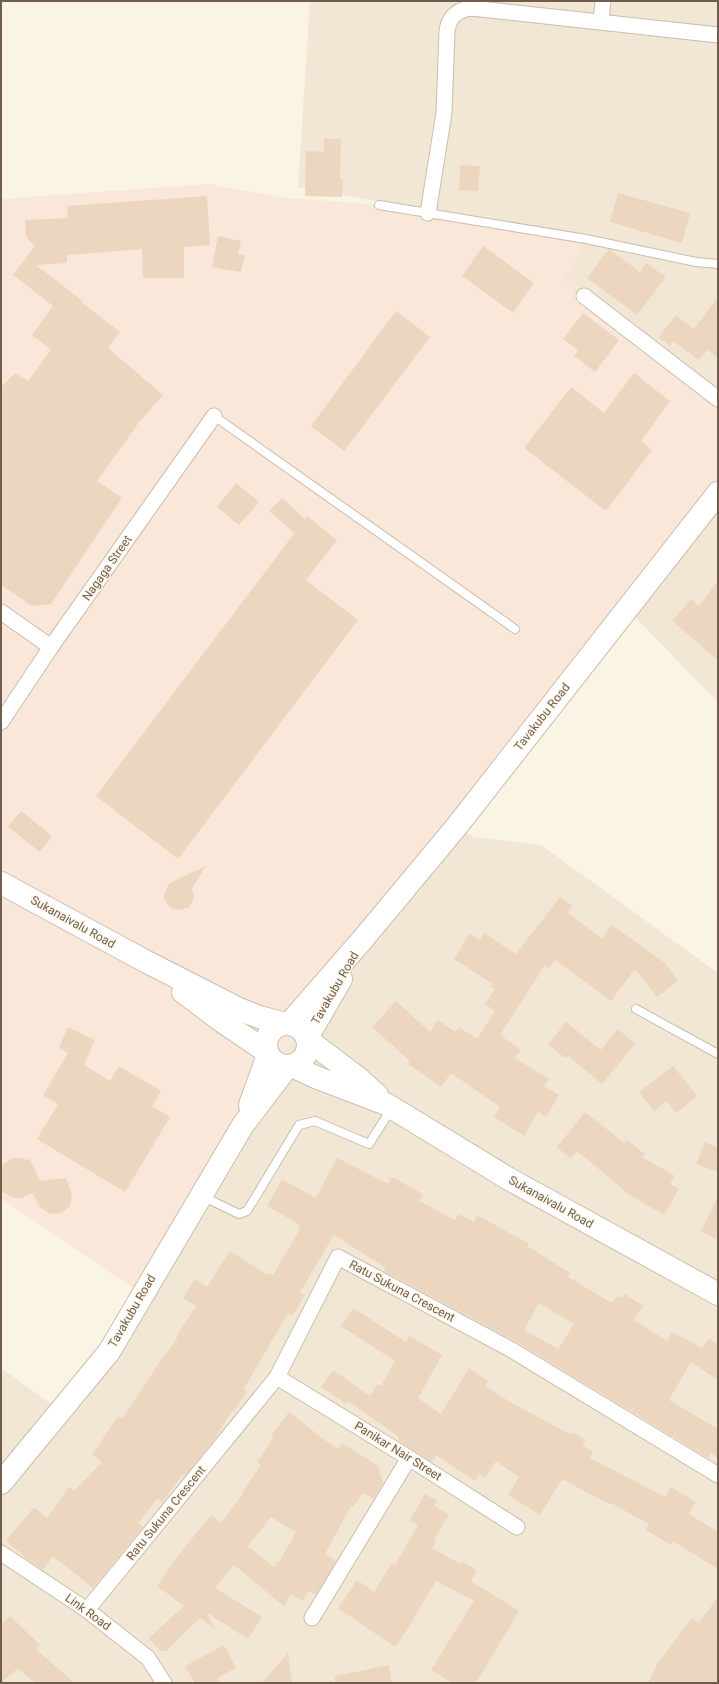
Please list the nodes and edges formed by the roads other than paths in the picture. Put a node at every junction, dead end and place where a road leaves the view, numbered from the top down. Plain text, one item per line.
1 (603, 1) edge
2 (601, 21) junction
3 (718, 35) edge
4 (379, 205) dead end
5 (428, 213) junction
6 (718, 264) edge
7 (584, 296) dead end
8 (718, 399) edge
9 (214, 416) joint
10 (718, 493) edge
11 (1, 612) edge
12 (515, 629) dead end
13 (51, 647) junction
14 (1, 722) edge
15 (1, 883) edge
16 (363, 939) junction
17 (145, 961) junction
18 (636, 1009) dead end
19 (287, 1024) junction
20 (308, 1039) junction
21 (268, 1053) junction
22 (718, 1054) edge
23 (290, 1066) junction
24 (389, 1106) junction
25 (243, 1125) junction
26 (200, 1195) junction
27 (718, 1294) edge
28 (277, 1377) junction
29 (409, 1458) junction
30 (718, 1475) edge
31 (1, 1483) edge
32 (517, 1527) dead end
33 (1, 1553) edge
34 (87, 1610) junction
35 (312, 1618) dead end
36 (164, 1683) edge

1 - 2 street
2 - 3 street
2 - 5 street
4 - 5 lane
5 - 6 lane
7 - 8 street
9 - 12 lane
9 - 13 street, Nagaga Street
10 - 16 main road, Tavakubu Road
11 - 13 street
13 - 14 street, Nagaga Street
15 - 17 main road, Sukanaivalu Road
16 - 19 main road, Tavakubu Road
16 - 20 main road, Tavakubu Road
17 - 19 main road, Sukanaivalu Road
17 - 21 main road, Sukanaivalu Road
18 - 22 lane
19 - 20 main road
19 - 21 main road
20 - 23 main road
20 - 24 main road, Sukanaivalu Road
21 - 23 main road
21 - 25 main road, Tavakubu Road
23 - 24 main road, Sukanaivalu Road
23 - 25 main road, Tavakubu Road
24 - 26 lane
24 - 27 main road, Sukanaivalu Road
25 - 26 main road, Tavakubu Road
26 - 31 main road, Tavakubu Road
28 - 29 street, Panikar Nair Street
28 - 30 street, Ratu Sukuna Crescent
28 - 34 street, Ratu Sukuna Crescent
29 - 32 street, Panikar Nair Street
29 - 35 street
33 - 34 street, Link Road
34 - 36 street, Link Road

